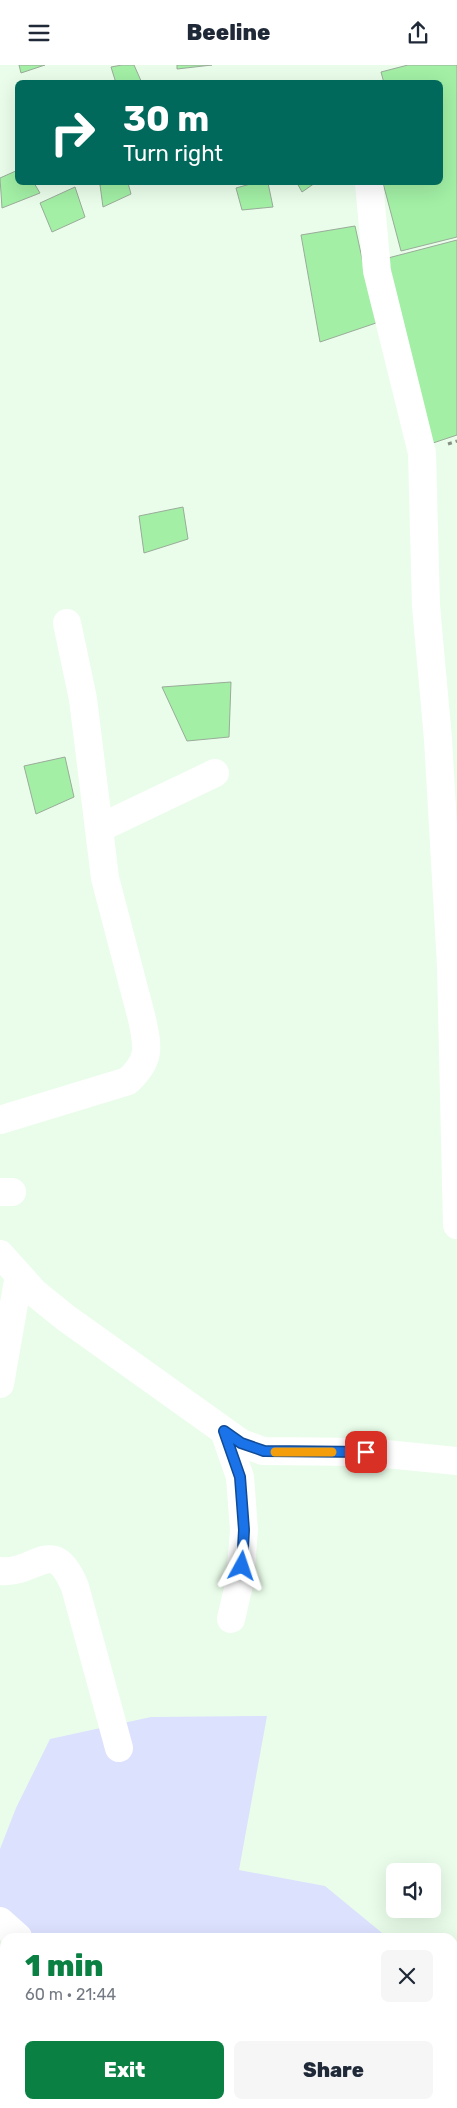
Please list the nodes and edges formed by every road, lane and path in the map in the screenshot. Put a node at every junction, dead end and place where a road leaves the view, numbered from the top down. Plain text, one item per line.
1 (369, 185) edge
2 (67, 623) dead end
3 (215, 773) dead end
4 (100, 828) junction
5 (0, 1120) edge
6 (457, 1225) edge
7 (0, 1254) edge
8 (19, 1275) junction
9 (0, 1384) edge
10 (224, 1431) junction
11 (457, 1461) edge
12 (0, 1571) edge
13 (232, 1619) dead end
14 (119, 1748) dead end
15 (0, 1921) edge
16 (14, 1933) edge

1 - 6 street
2 - 4 street
3 - 4 street
4 - 5 street
7 - 8 street
8 - 9 street
8 - 10 street
10 - 11 street
10 - 13 street
12 - 14 street
15 - 16 street

